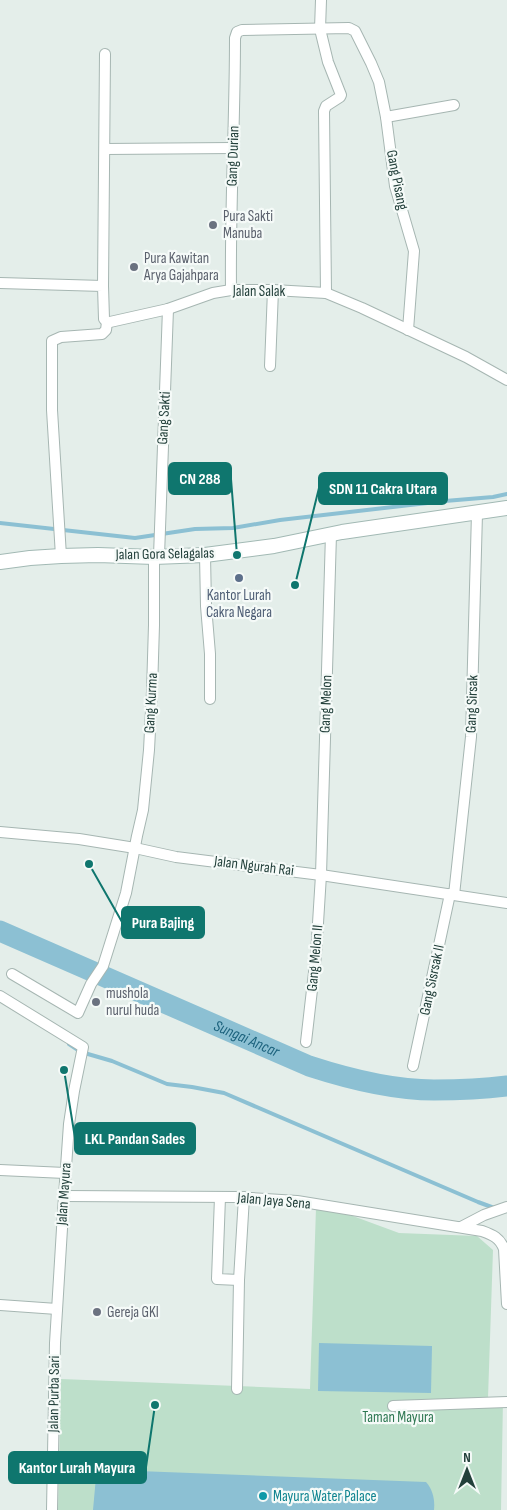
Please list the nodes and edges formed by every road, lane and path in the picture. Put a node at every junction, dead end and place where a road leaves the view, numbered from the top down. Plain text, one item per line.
1 (321, 0) edge
2 (320, 29) junction
3 (105, 54) dead end
4 (454, 105) dead end
5 (386, 117) junction
6 (233, 148) junction
7 (105, 149) junction
8 (0, 283) edge
9 (103, 286) junction
10 (231, 290) junction
11 (273, 290) junction
12 (326, 294) junction
13 (168, 309) junction
14 (107, 322) junction
15 (408, 330) junction
16 (270, 366) dead end
17 (507, 380) edge
18 (507, 508) edge
19 (477, 513) junction
20 (331, 534) junction
21 (157, 552) junction
22 (205, 555) junction
23 (61, 556) junction
24 (0, 562) edge
25 (210, 699) dead end
26 (0, 832) edge
27 (135, 848) junction
28 (321, 875) junction
29 (452, 894) junction
30 (507, 903) edge
31 (12, 974) dead end
32 (0, 996) edge
33 (306, 1042) dead end
34 (413, 1066) dead end
35 (0, 1170) edge
36 (65, 1173) junction
37 (64, 1196) junction
38 (220, 1197) junction
39 (244, 1197) junction
40 (507, 1207) edge
41 (460, 1227) junction
42 (239, 1280) junction
43 (507, 1304) edge
44 (0, 1305) edge
45 (57, 1309) junction
46 (236, 1389) dead end
47 (507, 1402) edge
48 (393, 1406) dead end
49 (52, 1510) edge

1 - 2 street
2 - 5 street, Gang Pisang
2 - 6 street, Gang Durian
2 - 12 street
3 - 7 street
4 - 5 street
5 - 15 street, Gang Pisang
6 - 7 street
6 - 10 street, Gang Durian
7 - 9 street
8 - 9 street
9 - 14 street
10 - 11 street, Jalan Salak
10 - 13 street, Jalan Salak
11 - 12 street, Jalan Salak
11 - 16 street
12 - 15 street, Jalan Salak
13 - 14 street, Jalan Salak
13 - 21 street, Gang Sakti
14 - 23 street
15 - 17 street, Jalan Salak
18 - 19 street, Jalan Gora Selagalas
19 - 20 street, Jalan Gora Selagalas
19 - 29 street, Gang Sirsak
20 - 22 street, Jalan Gora Selagalas
20 - 28 street, Gang Melon
21 - 22 street, Jalan Gora Selagalas
21 - 23 street, Jalan Gora Selagalas
21 - 27 street, Gang Kurma
22 - 25 street
23 - 24 street, Jalan Gora Selagalas
26 - 27 street, Jalan Ngurah Rai
27 - 28 street, Jalan Ngurah Rai
27 - 31 street, Gang Kurma
28 - 29 street, Jalan Ngurah Rai
28 - 33 street, Gang Melon II
29 - 30 street, Jalan Ngurah Rai
29 - 34 street, Gang Sisrsak II
32 - 36 street, Jalan Mayura
35 - 36 street
36 - 37 street, Jalan Mayura
37 - 38 street, Jalan Jaya Sena
37 - 45 street, Jalan Mayura
38 - 39 street, Jalan Jaya Sena
38 - 42 street
39 - 41 street, Jalan Jaya Sena
39 - 42 street
40 - 41 street
41 - 43 street, Jalan Jaya Sena
42 - 46 street
44 - 45 street
45 - 49 street, Jalan Purba Sari
47 - 48 street

